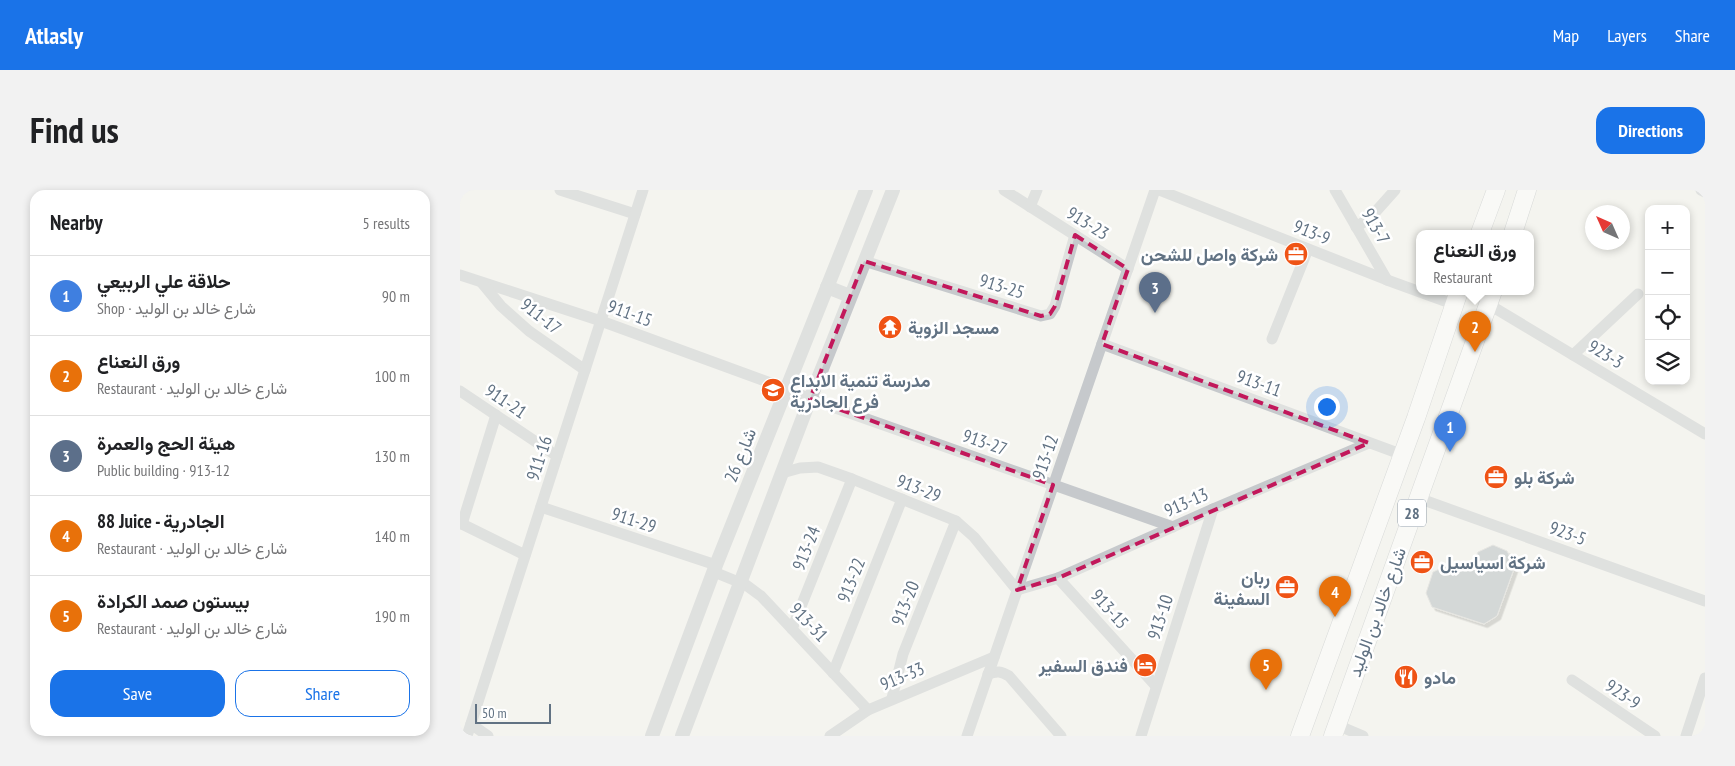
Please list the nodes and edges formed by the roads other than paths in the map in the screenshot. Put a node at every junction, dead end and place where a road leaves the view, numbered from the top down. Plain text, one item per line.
1 (560, 190) edge
2 (643, 190) edge
3 (866, 190) edge
4 (893, 190) edge
5 (1004, 190) edge
6 (1037, 190) edge
7 (1157, 190) edge
8 (1335, 190) edge
9 (1395, 190) edge
10 (1496, 190) edge
11 (1528, 190) edge
12 (1701, 190) edge
13 (1705, 192) edge
14 (1030, 207) junction
15 (636, 214) junction
16 (1356, 227) junction
17 (1481, 230) edge
18 (1513, 230) edge
19 (1075, 235) junction
20 (1308, 249) junction
21 (864, 261) junction
22 (1128, 269) junction
23 (460, 275) edge
24 (1387, 280) junction
25 (482, 283) junction
26 (827, 287) junction
27 (1416, 288) edge
28 (1638, 294) dead end
29 (850, 296) junction
30 (1490, 297) edge
31 (1456, 298) edge
32 (601, 321) junction
33 (1272, 338) dead end
34 (1102, 344) junction
35 (1573, 355) junction
36 (585, 370) junction
37 (787, 389) junction
38 (460, 391) edge
39 (810, 399) junction
40 (496, 416) junction
41 (1705, 434) edge
42 (1369, 443) junction
43 (1402, 455) junction
44 (557, 456) junction
45 (782, 473) junction
46 (852, 479) junction
47 (1054, 485) junction
48 (1418, 498) junction
49 (902, 499) junction
50 (541, 507) junction
51 (1213, 509) junction
52 (956, 521) junction
53 (461, 524) edge
54 (1173, 527) junction
55 (525, 555) junction
56 (715, 569) junction
57 (1058, 578) junction
58 (740, 583) junction
59 (1017, 590) junction
60 (1705, 601) edge
61 (792, 629) junction
62 (994, 657) junction
63 (833, 673) junction
64 (988, 674) junction
65 (1705, 678) edge
66 (1572, 680) dead end
67 (1156, 686) junction
68 (892, 698) junction
69 (868, 710) junction
70 (471, 724) junction
71 (1335, 731) edge
72 (467, 736) edge
73 (488, 736) edge
74 (652, 736) edge
75 (682, 736) edge
76 (830, 736) edge
77 (967, 736) edge
78 (1061, 736) edge
79 (1141, 736) edge
80 (1300, 736) edge
81 (1363, 736) edge
82 (1655, 736) edge
83 (1686, 736) edge

1 - 15 street
2 - 15 street, 911-16
3 - 26 street, شارع 26
4 - 21 street
5 - 14 street, 913-23
6 - 14 street
7 - 20 street, 913-9
7 - 22 street, 913-12
8 - 16 street, 913-7
9 - 16 street
10 - 17 main road
11 - 18 main road
12 - 13 street
14 - 19 street, 913-23
15 - 32 street, 911-16
16 - 24 street, 913-7
19 - 21 street, 913-25
19 - 22 street, 913-23
20 - 24 street, 913-9
20 - 33 street
21 - 29 street
22 - 34 street, 913-12
23 - 25 street, 911-15
24 - 27 street, 913-9
25 - 32 street, 911-15
25 - 36 street, 911-17
26 - 29 street
26 - 37 street, شارع 26
28 - 35 street
29 - 39 street
30 - 35 street, 923-3
30 - 48 main road, شارع خالد بن الوليد / 28
31 - 43 main road, شارع خالد بن الوليد / 28
32 - 36 street, 911-16
32 - 37 street, 911-15
34 - 42 street, 913-11
34 - 47 street, 913-12
35 - 41 street, 923-3
36 - 44 street, 911-16
37 - 39 street, 913-27
37 - 56 street, شارع 26
38 - 40 street, 911-21
39 - 45 street
39 - 47 street, 913-27
40 - 44 street, 911-21
40 - 53 street
42 - 43 street, 913-11
42 - 51 street, 913-13
43 - 80 main road, شارع خالد بن الوليد / 28
44 - 50 street, 911-16
45 - 46 street, 913-29
45 - 58 street
46 - 49 street, 913-29
46 - 61 street, 913-24
47 - 54 street, 913-27
47 - 59 street, 913-12
48 - 60 street, 923-5
48 - 71 main road, شارع خالد بن الوليد / 28
49 - 52 street, 913-29
49 - 63 street, 913-22
50 - 55 street, 911-16
50 - 56 street, 911-29
51 - 54 street, 913-13
51 - 67 street, 913-10
52 - 59 street, 913-29
52 - 68 street, 913-20
53 - 55 street
54 - 57 street, 913-13
55 - 70 street, 911-16
56 - 58 street, 913-31
56 - 74 street, شارع 26
57 - 59 street, 913-13
57 - 67 street, 913-15
58 - 61 street, 913-31
58 - 75 street
59 - 62 street, 913-12
61 - 63 street, 913-31
62 - 64 street, 913-12
62 - 68 street, 913-33
63 - 69 street, 913-31
64 - 77 street, 913-12
64 - 78 street
65 - 83 street
66 - 82 street, 923-9
67 - 79 street, 913-10
68 - 69 street, 913-33
69 - 76 street, 913-33
70 - 72 street, 911-16
70 - 73 street
71 - 81 street

